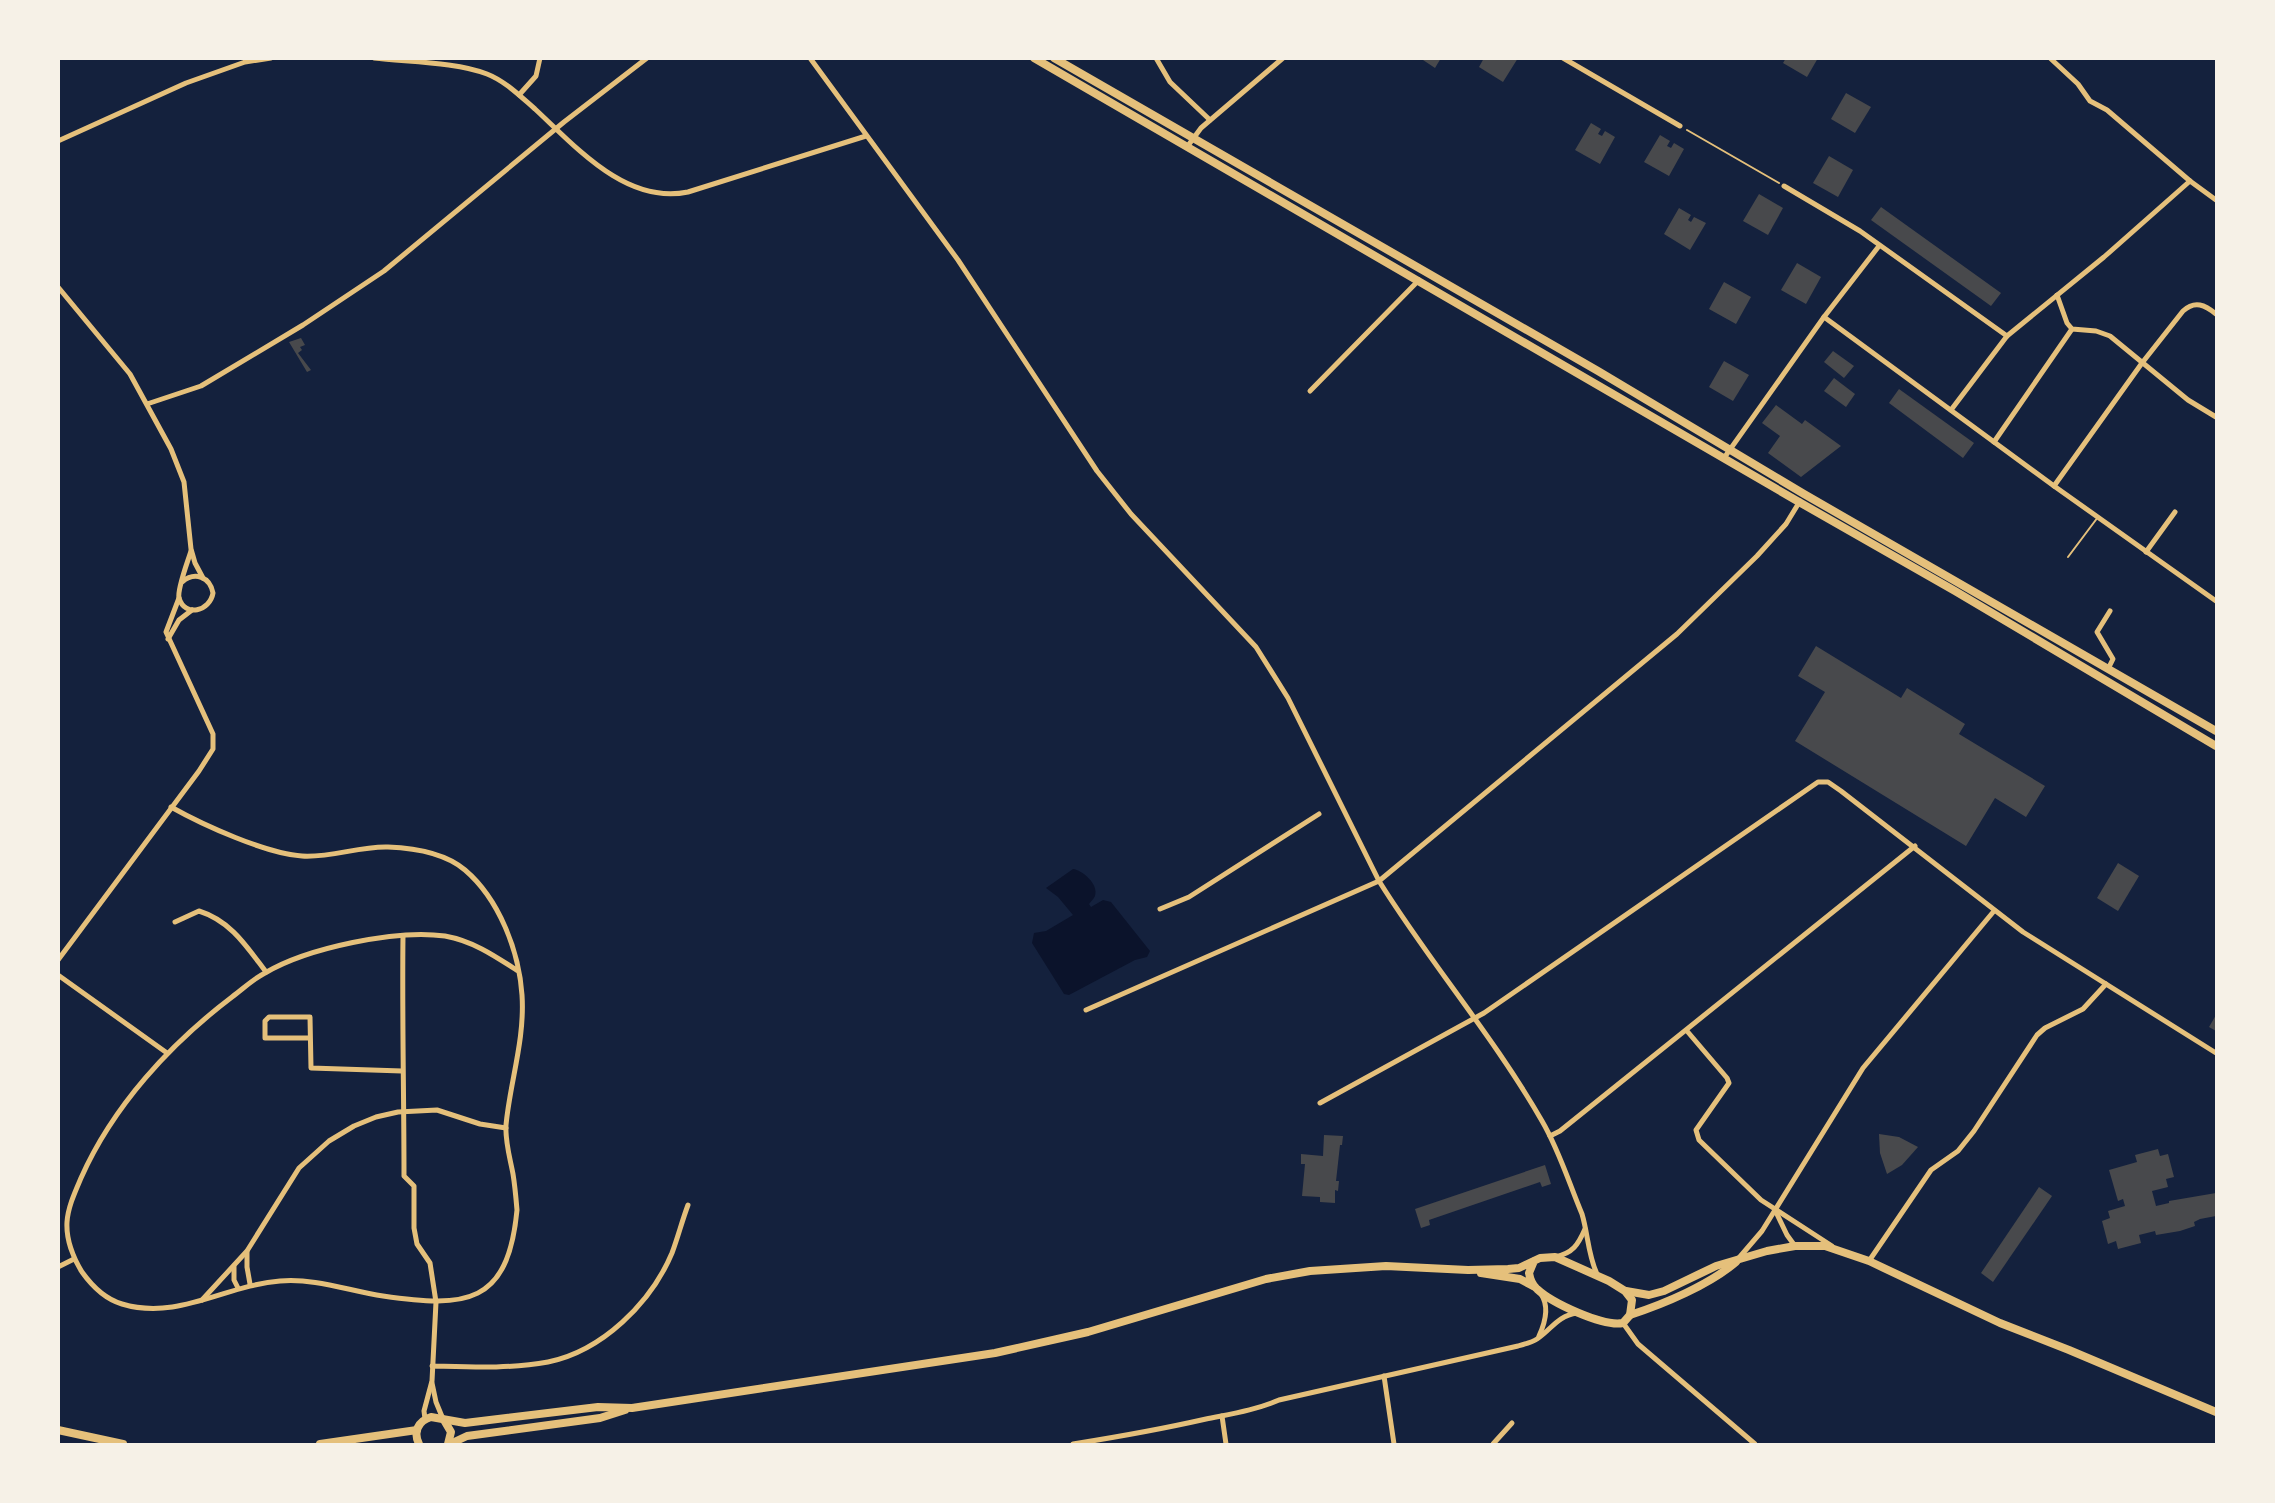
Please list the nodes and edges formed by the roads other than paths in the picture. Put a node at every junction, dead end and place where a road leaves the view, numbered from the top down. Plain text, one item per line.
1 (271, 58) edge
2 (374, 58) edge
3 (540, 58) edge
4 (647, 58) edge
5 (810, 58) edge
6 (1034, 58) edge
7 (1054, 58) edge
8 (1156, 58) edge
9 (1270, 58) edge
10 (1283, 58) edge
11 (1563, 58) edge
12 (2050, 58) edge
13 (1274, 67) junction
14 (519, 94) junction
15 (1210, 120) junction
16 (1680, 126) road end
17 (556, 128) junction
18 (866, 136) junction
19 (1193, 138) junction
20 (58, 141) edge
21 (1187, 147) junction
22 (2190, 181) junction
23 (1784, 186) road end
24 (2217, 200) edge
25 (1879, 246) junction
26 (1419, 280) junction
27 (58, 287) edge
28 (2057, 295) junction
29 (2217, 314) edge
30 (1824, 317) junction
31 (1505, 318) junction
32 (1499, 327) junction
33 (2072, 329) junction
34 (2007, 336) junction
35 (2142, 363) junction
36 (1311, 391) dead end
37 (147, 404) junction
38 (1951, 410) junction
39 (2217, 417) edge
40 (1994, 442) junction
41 (1730, 450) junction
42 (1724, 458) junction
43 (2054, 486) junction
44 (1804, 494) junction
45 (1799, 502) junction
46 (2175, 512) dead end
47 (2098, 517) junction
48 (191, 549) junction
49 (2146, 552) junction
50 (2068, 557) dead end
51 (203, 578) junction
52 (182, 582) junction
53 (179, 597) junction
54 (2217, 601) edge
55 (192, 610) junction
56 (2110, 611) dead end
57 (168, 639) junction
58 (2108, 669) junction
59 (2217, 731) edge
60 (2217, 746) edge
61 (171, 807) junction
62 (1319, 814) dead end
63 (1915, 846) junction
64 (1379, 881) junction
65 (1160, 909) dead end
66 (1994, 910) junction
67 (175, 922) dead end
68 (403, 936) junction
69 (58, 960) edge
70 (518, 970) junction
71 (266, 972) junction
72 (58, 975) edge
73 (2106, 984) junction
74 (1086, 1011) dead end
75 (1474, 1018) junction
76 (1687, 1031) junction
77 (310, 1038) junction
78 (167, 1053) junction
79 (2217, 1053) edge
80 (402, 1071) junction
81 (1320, 1103) dead end
82 (405, 1111) junction
83 (506, 1128) junction
84 (1550, 1136) junction
85 (688, 1205) dead end
86 (1775, 1210) junction
87 (1586, 1228) junction
88 (1795, 1246) junction
89 (1837, 1248) junction
90 (247, 1251) junction
91 (1555, 1257) junction
92 (74, 1259) junction
93 (1534, 1261) junction
94 (1737, 1261) junction
95 (1869, 1261) junction
96 (58, 1267) edge
97 (234, 1267) junction
98 (1468, 1270) junction
99 (1597, 1274) junction
100 (250, 1284) junction
101 (238, 1288) junction
102 (1536, 1288) junction
103 (1625, 1291) junction
104 (201, 1302) junction
105 (436, 1302) junction
106 (1579, 1312) junction
107 (1630, 1315) junction
108 (1623, 1323) junction
109 (1538, 1338) junction
110 (432, 1366) junction
111 (1384, 1376) junction
112 (432, 1381) junction
113 (632, 1408) junction
114 (2217, 1413) edge
115 (1222, 1416) junction
116 (425, 1419) junction
117 (444, 1420) junction
118 (1512, 1424) dead end
119 (58, 1430) edge
120 (417, 1430) junction
121 (97, 1442) edge
122 (1094, 1443) edge
123 (123, 1444) edge
124 (320, 1444) edge
125 (412, 1444) edge
126 (419, 1444) edge
127 (449, 1444) edge
128 (1072, 1444) edge
129 (1226, 1444) edge
130 (1394, 1444) edge
131 (1493, 1444) edge
132 (1755, 1444) edge

1 - 20 street
2 - 14 street
3 - 14 street
4 - 17 street
5 - 18 street
6 - 21 main road
7 - 19 main road
8 - 15 street
9 - 13 street
10 - 13 street
11 - 16 street
12 - 22 street
13 - 15 street
14 - 17 street
15 - 19 street
17 - 18 street
17 - 37 street
18 - 64 street
19 - 21 street
19 - 31 main road
21 - 26 main road
22 - 24 street
22 - 28 street
23 - 25 street
25 - 30 street
25 - 34 street
26 - 32 main road
26 - 36 street
27 - 37 street
28 - 33 street
28 - 34 street
29 - 35 street
30 - 38 street
30 - 41 street
31 - 32 main road
31 - 41 main road
32 - 42 main road
33 - 35 street
33 - 40 street
34 - 38 street
35 - 39 street
35 - 43 street
37 - 48 street
38 - 40 street
40 - 43 street
41 - 42 street
41 - 44 main road
42 - 45 main road
43 - 47 street
44 - 45 street
44 - 58 main road
45 - 60 main road
45 - 64 street
46 - 49 street
47 - 49 street
47 - 50 lane
48 - 51 street
48 - 52 street
49 - 54 street
51 - 52 street
51 - 55 street
52 - 53 street
53 - 55 street
53 - 57 street
55 - 57 street
56 - 58 street
57 - 61 street
58 - 59 main road
61 - 69 street
61 - 70 street
62 - 65 street
63 - 66 street
63 - 75 street
63 - 76 street
64 - 74 street
64 - 75 street
66 - 73 street
66 - 86 street
67 - 71 street
68 - 70 street
68 - 71 street
68 - 80 street
70 - 83 street
71 - 78 street
72 - 78 street
73 - 79 street
73 - 95 street
75 - 81 street
75 - 84 street
76 - 84 street
76 - 86 street
77 - 77 street
77 - 80 street
78 - 92 street
80 - 82 street
82 - 83 street
82 - 90 street
82 - 105 street
83 - 105 street
84 - 87 street
85 - 110 street
86 - 88 street
86 - 89 street
86 - 94 street
87 - 91 street
87 - 99 street
88 - 89 main road
88 - 94 main road
89 - 95 main road
90 - 97 street
90 - 100 street
91 - 93 main road
91 - 99 main road
92 - 96 street
92 - 104 street
93 - 98 main road
93 - 102 main road
94 - 103 main road
94 - 107 main road
95 - 114 main road
97 - 101 street
97 - 104 street
98 - 102 main road
98 - 113 main road
99 - 103 main road
100 - 101 street
100 - 105 street
101 - 104 street
102 - 106 main road
102 - 109 street
103 - 107 main road
105 - 110 street
106 - 108 main road
106 - 109 street
107 - 108 main road
108 - 132 street
109 - 111 street
110 - 112 street
111 - 115 street
111 - 130 street
112 - 116 street
112 - 117 street
113 - 117 main road
113 - 127 main road
115 - 122 street
115 - 129 street
116 - 117 main road
116 - 120 main road
117 - 127 main road
118 - 131 street
119 - 121 main road
120 - 124 main road
120 - 126 main road
121 - 123 main road
122 - 128 street
125 - 126 main road

